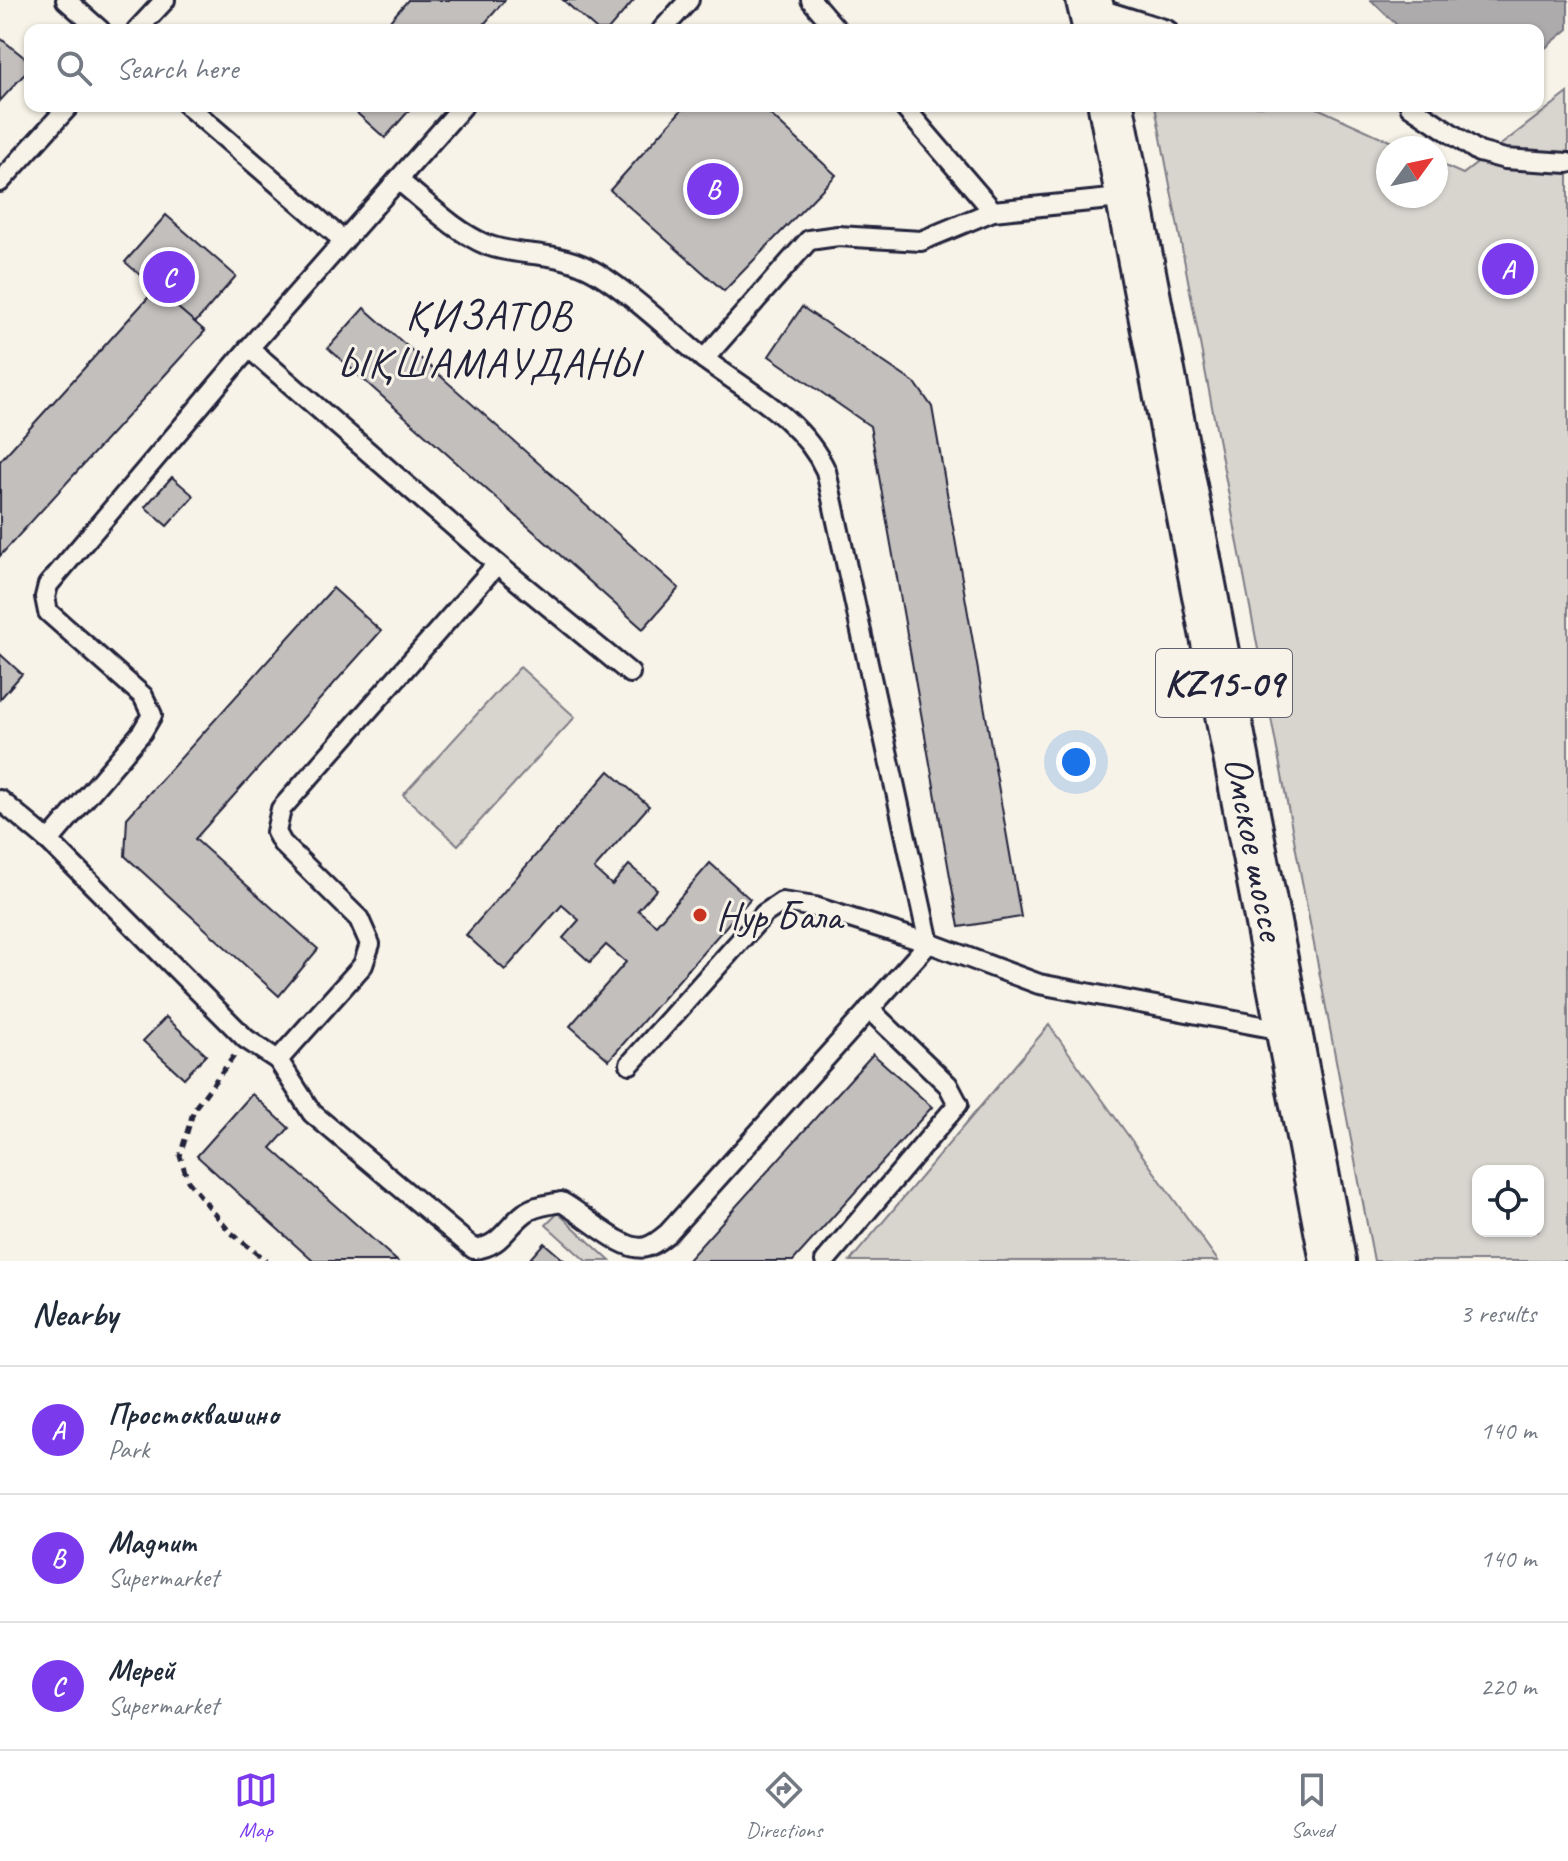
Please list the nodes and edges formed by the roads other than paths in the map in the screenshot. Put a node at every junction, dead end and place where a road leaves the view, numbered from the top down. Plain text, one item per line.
1 (66, 0) edge
2 (165, 0) edge
3 (689, 0) edge
4 (811, 0) edge
5 (1092, 12) edge
6 (93, 24) edge
7 (143, 24) edge
8 (667, 24) edge
9 (832, 24) edge
10 (1142, 24) edge
11 (64, 112) edge
12 (195, 112) edge
13 (458, 112) edge
14 (908, 112) edge
15 (1112, 112) edge
16 (1419, 112) edge
17 (1568, 163) edge
18 (398, 180) junction
19 (0, 182) edge
20 (1130, 197) junction
21 (993, 211) junction
22 (344, 241) junction
23 (249, 348) junction
24 (704, 359) junction
25 (497, 564) junction
26 (630, 673) dead end
27 (0, 800) edge
28 (49, 841) junction
29 (929, 943) junction
30 (869, 1009) junction
31 (1291, 1032) junction
32 (278, 1060) junction
33 (630, 1064) dead end
34 (631, 1254) edge
35 (825, 1261) edge
36 (1333, 1261) edge

1 - 6 lane
2 - 7 lane
3 - 8 lane
4 - 9 lane
5 - 10 lane
11 - 19 lane
12 - 22 lane
13 - 18 lane
14 - 21 lane
15 - 20 highway, Омское шоссе / KZ15-09
16 - 17 lane
18 - 22 lane
18 - 24 lane
20 - 21 lane
20 - 31 highway, Омское шоссе / KZ15-09
21 - 24 lane
22 - 23 lane
23 - 25 lane
23 - 28 lane
24 - 29 lane
25 - 26 lane
25 - 32 lane
27 - 28 lane
28 - 32 lane
29 - 30 lane
29 - 31 lane
29 - 33 lane
30 - 34 lane
30 - 35 lane
31 - 36 highway, Омское шоссе / KZ15-09
32 - 34 lane

